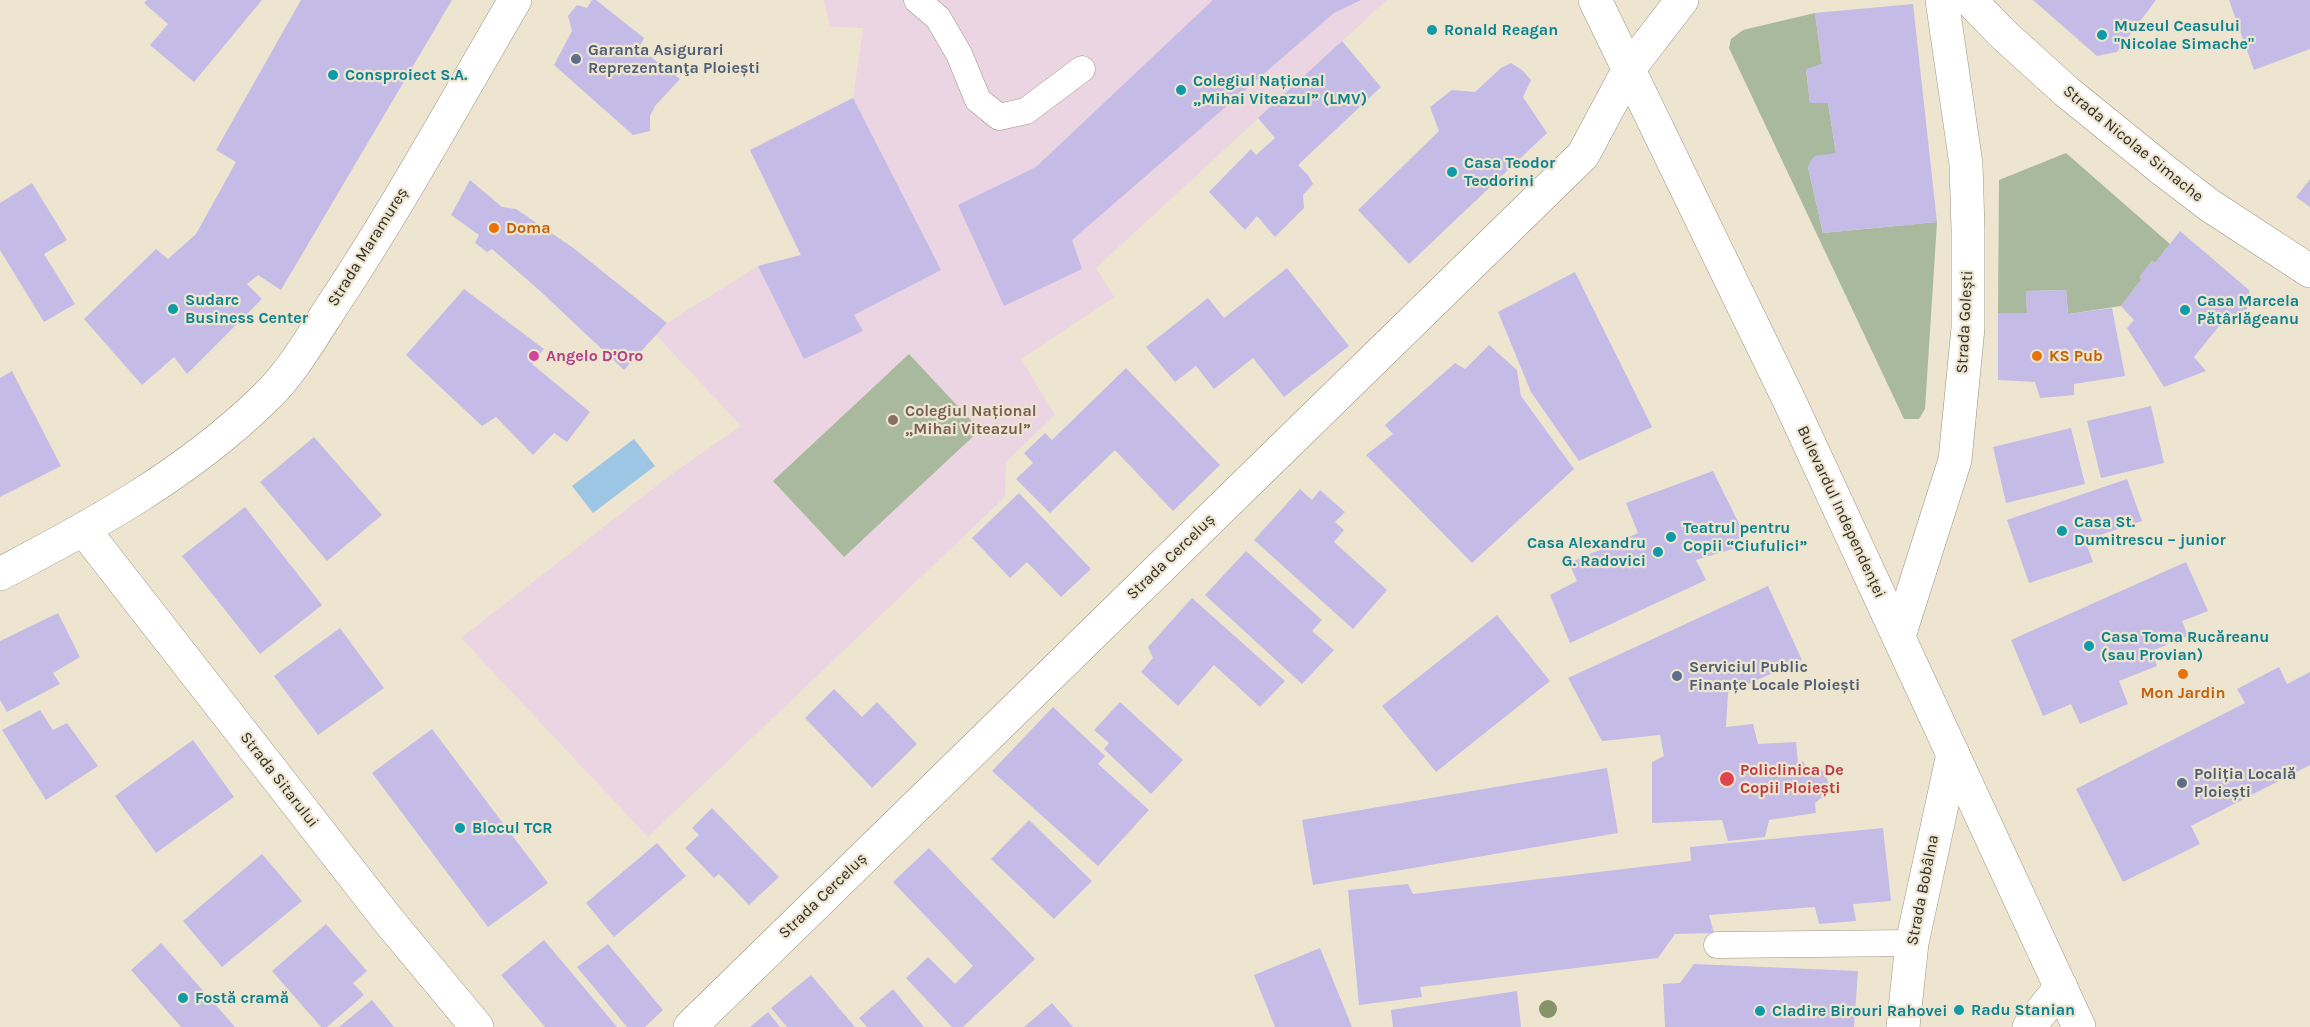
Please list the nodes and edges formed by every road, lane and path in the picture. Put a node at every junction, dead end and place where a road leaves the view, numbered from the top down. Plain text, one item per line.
1 (514, 0) edge
2 (917, 0) edge
3 (1595, 0) edge
4 (1682, 0) edge
5 (1942, 0) edge
6 (1970, 0) edge
7 (1082, 69) dead end
8 (1629, 69) junction
9 (2310, 272) edge
10 (84, 530) junction
11 (0, 574) edge
12 (1899, 636) junction
13 (1953, 754) junction
14 (1912, 943) junction
15 (1718, 945) dead end
16 (2061, 987) junction
17 (477, 1027) edge
18 (690, 1027) edge
19 (1903, 1027) edge
20 (2029, 1027) edge
21 (2079, 1027) edge

1 - 10 street, Strada Maramureș
2 - 7 lane
3 - 8 street, Bulevardul Independenței
4 - 8 street, Strada Cerceluș
5 - 12 street, Strada Golești
6 - 9 street, Strada Nicolae Simache
8 - 12 street, Bulevardul Independenței
8 - 18 street, Strada Cerceluș
10 - 11 street, Strada Maramureș
10 - 17 street, Strada Sitarului
12 - 13 street, Bulevardul Independenței
13 - 14 street, Strada Bobâlna
13 - 16 street, Bulevardul Independenței
14 - 15 lane
14 - 19 street, Strada Bobâlna
16 - 20 street
16 - 21 street, Bulevardul Independenței

